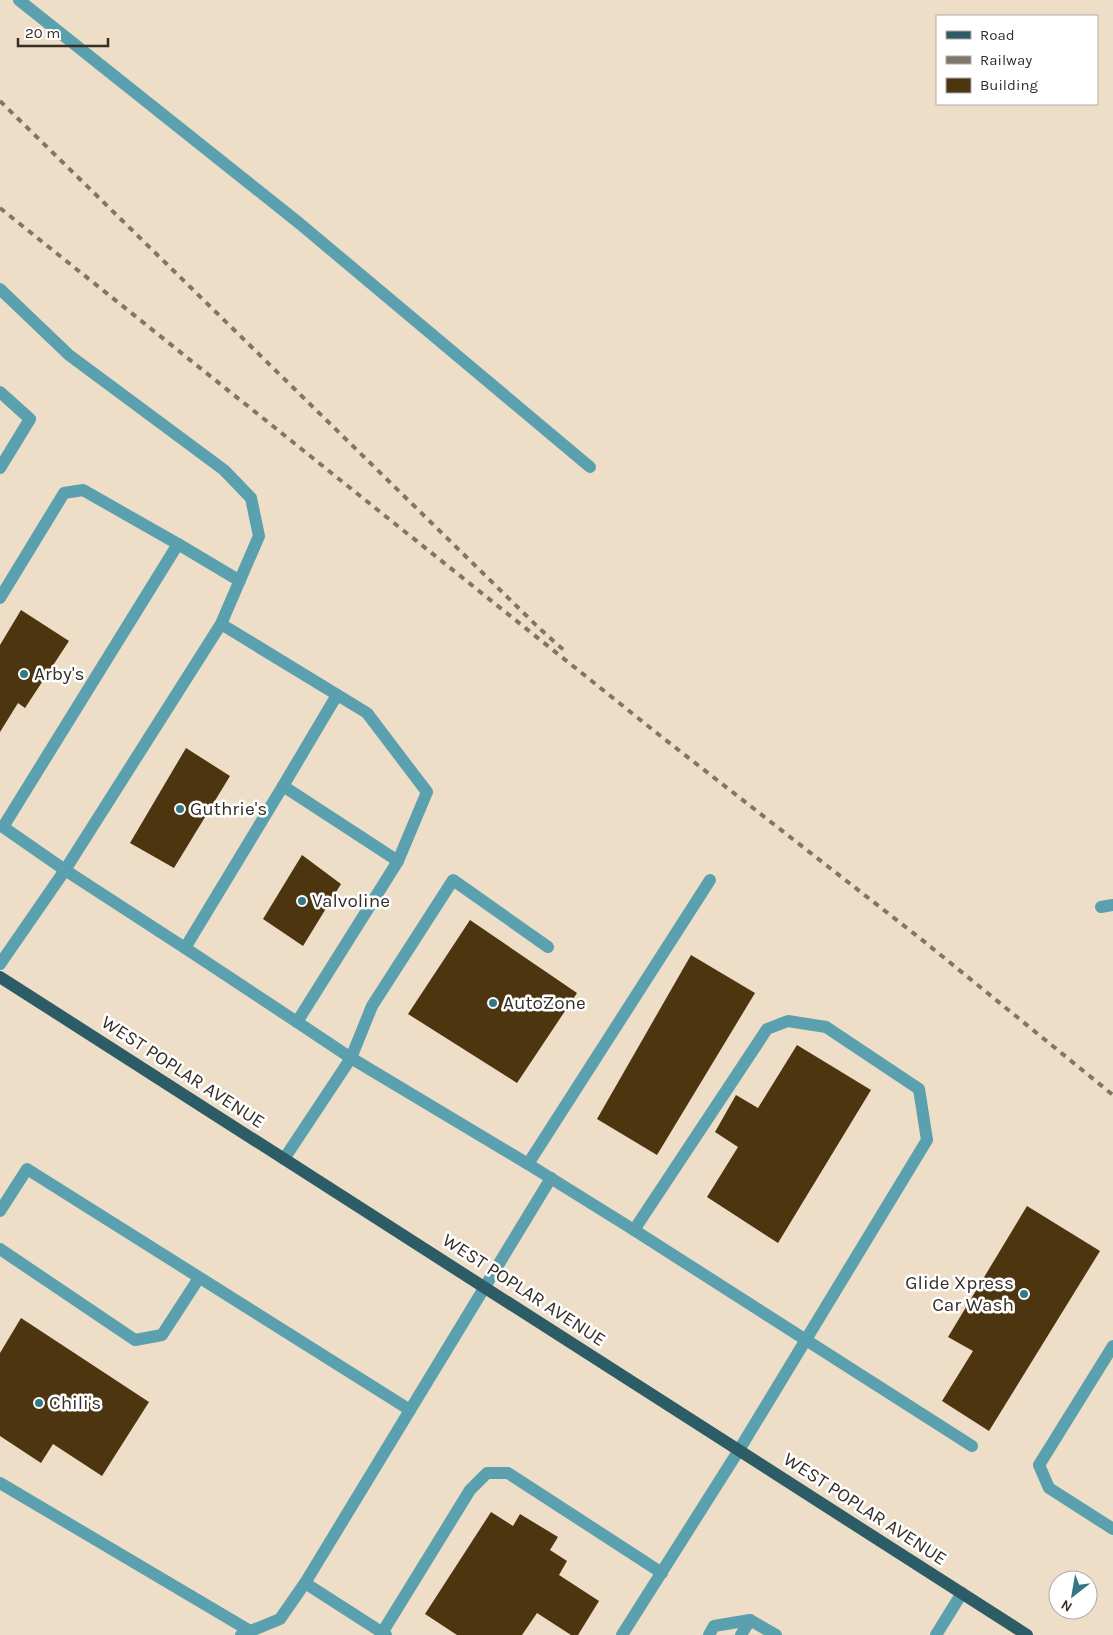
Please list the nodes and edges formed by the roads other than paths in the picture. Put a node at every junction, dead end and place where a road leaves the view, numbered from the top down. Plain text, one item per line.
1 (19, 0) edge
2 (0, 289) edge
3 (0, 392) edge
4 (0, 468) edge
5 (590, 468) dead end
6 (178, 544) junction
7 (240, 581) junction
8 (0, 598) edge
9 (221, 624) junction
10 (336, 695) junction
11 (283, 786) junction
12 (1, 826) edge
13 (398, 861) junction
14 (65, 870) junction
15 (710, 880) dead end
16 (548, 947) dead end
17 (185, 948) junction
18 (0, 964) edge
19 (0, 977) edge
20 (297, 1022) junction
21 (351, 1058) junction
22 (284, 1159) junction
23 (528, 1164) junction
24 (551, 1178) junction
25 (0, 1211) edge
26 (634, 1230) junction
27 (0, 1249) edge
28 (199, 1278) junction
29 (484, 1287) junction
30 (806, 1340) junction
31 (1113, 1346) edge
32 (410, 1410) junction
33 (972, 1446) dead end
34 (739, 1450) junction
35 (0, 1483) edge
36 (1113, 1529) edge
37 (662, 1572) junction
38 (305, 1583) junction
39 (962, 1593) junction
40 (750, 1620) junction
41 (246, 1633) edge
42 (384, 1634) edge
43 (622, 1635) edge
44 (709, 1635) edge
45 (741, 1635) edge
46 (776, 1635) edge
47 (936, 1635) edge
48 (1027, 1635) edge

1 - 5 lane
2 - 7 lane
3 - 4 lane
6 - 7 lane
6 - 8 lane
6 - 12 lane
7 - 9 lane
9 - 10 lane
9 - 14 lane
10 - 11 lane
10 - 13 lane
11 - 13 lane
11 - 17 lane
12 - 14 lane
13 - 20 lane
14 - 17 lane
14 - 18 lane
15 - 23 lane
16 - 21 lane
17 - 20 lane
19 - 22 main road, WEST POPLAR AVENUE
20 - 21 lane
21 - 22 lane
21 - 23 lane
22 - 29 main road, WEST POPLAR AVENUE
23 - 24 lane
24 - 26 lane
24 - 29 lane
25 - 28 lane
26 - 30 lane
26 - 30 lane
27 - 28 lane
28 - 32 lane
29 - 32 lane
29 - 34 main road, WEST POPLAR AVENUE
30 - 33 lane
30 - 34 lane
31 - 36 lane
32 - 38 lane
34 - 37 lane
34 - 39 main road, WEST POPLAR AVENUE
35 - 41 lane
37 - 42 lane
37 - 43 lane
38 - 41 lane
38 - 42 lane
39 - 47 lane
39 - 48 main road, WEST POPLAR AVENUE
40 - 44 lane
40 - 45 lane
40 - 46 lane

